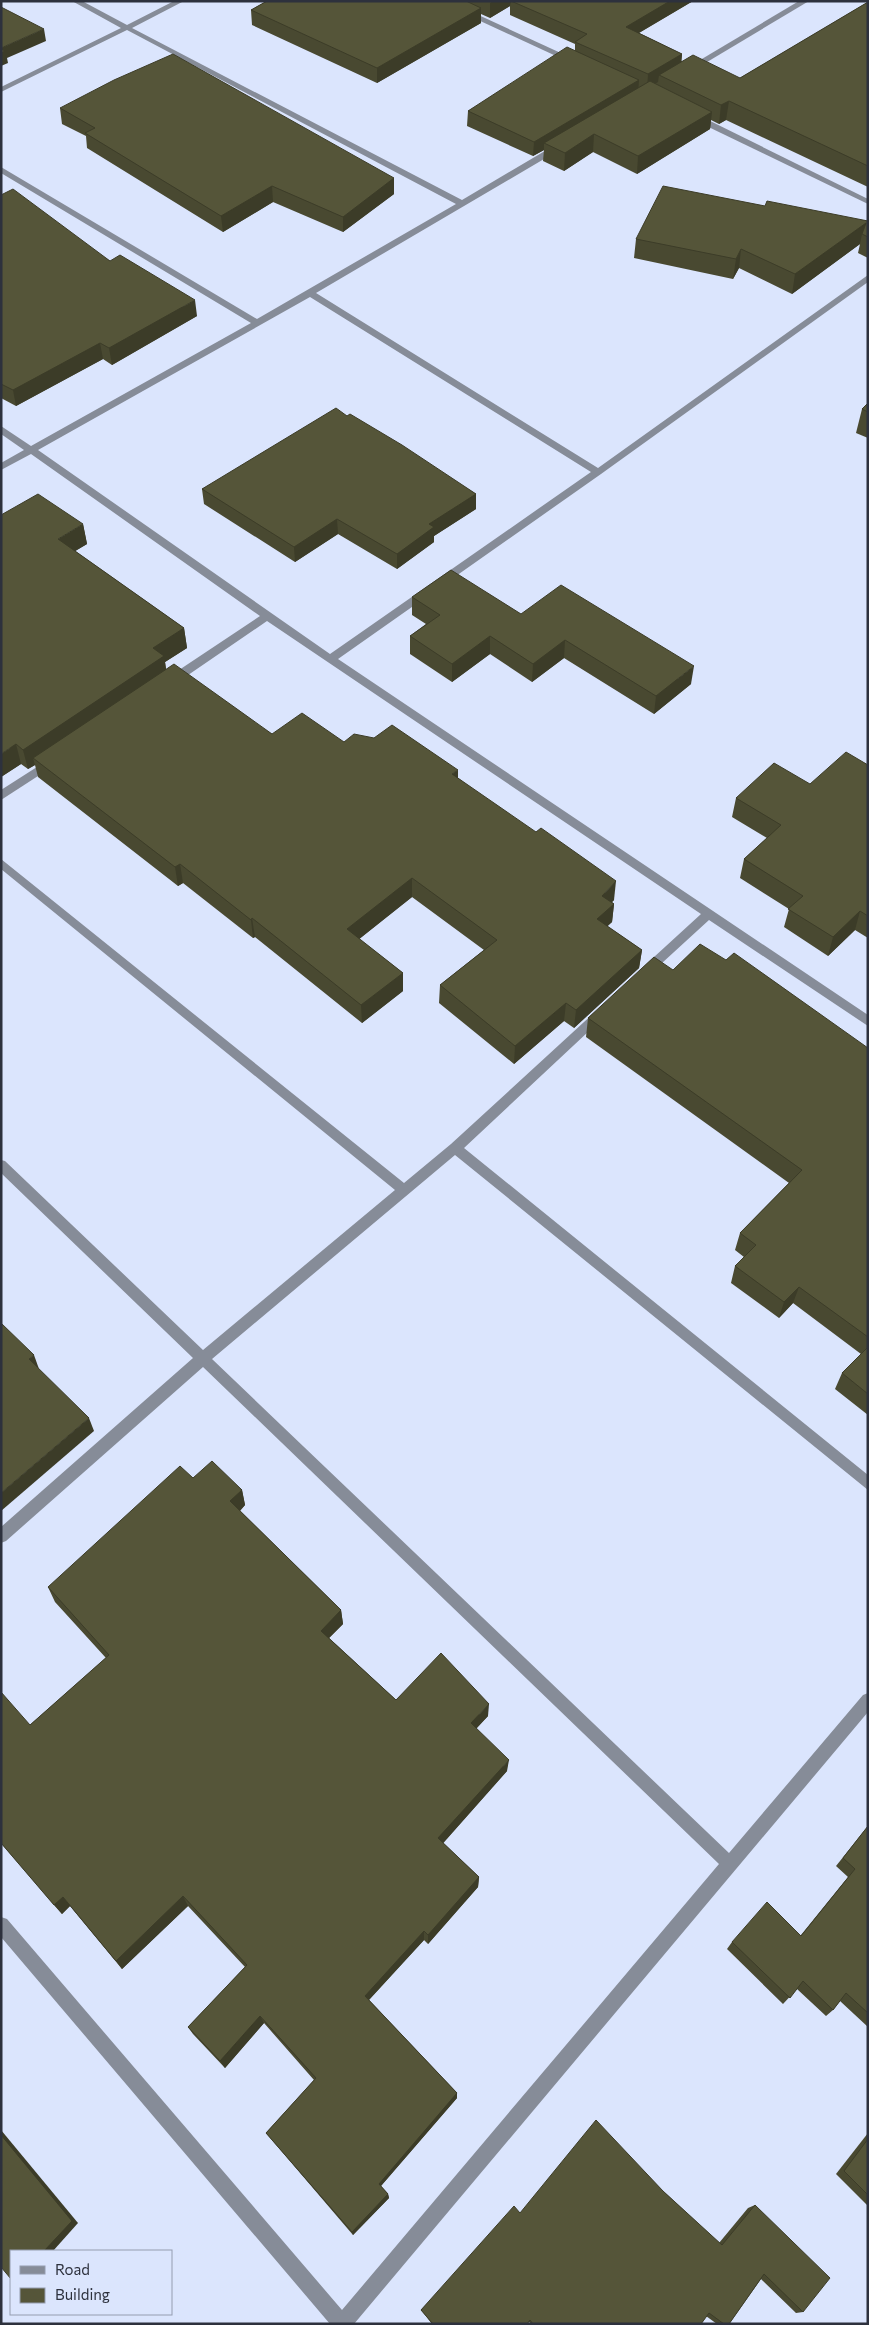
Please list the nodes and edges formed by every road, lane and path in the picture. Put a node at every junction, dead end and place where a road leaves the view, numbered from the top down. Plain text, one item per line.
1 (76, 1) edge
2 (180, 1) edge
3 (441, 1) edge
4 (458, 1) edge
5 (805, 1) edge
6 (450, 6) junction
7 (127, 28) junction
8 (585, 66) edge
9 (681, 74) edge
10 (1, 90) edge
11 (692, 116) edge
12 (563, 144) edge
13 (1, 169) edge
14 (868, 202) edge
15 (461, 203) junction
16 (868, 278) edge
17 (310, 293) junction
18 (257, 323) junction
19 (1, 429) edge
20 (32, 449) junction
21 (1, 467) edge
22 (598, 472) junction
23 (267, 616) junction
24 (330, 659) junction
25 (162, 687) edge
26 (58, 758) edge
27 (1, 796) edge
28 (1, 863) edge
29 (708, 914) junction
30 (636, 981) edge
31 (607, 1008) edge
32 (868, 1021) edge
33 (455, 1148) junction
34 (1, 1165) edge
35 (404, 1190) junction
36 (202, 1359) junction
37 (868, 1484) edge
38 (1, 1536) edge
39 (868, 1700) edge
40 (729, 1863) junction
41 (1, 1925) edge
42 (342, 2324) edge

1 - 7 street
2 - 7 street
3 - 6 street
4 - 6 street
5 - 9 street
6 - 8 street
7 - 10 street
7 - 15 street
11 - 14 street
12 - 15 street
13 - 18 street
15 - 17 street
16 - 22 street
17 - 18 street
17 - 22 street
18 - 20 street
19 - 20 street
20 - 21 street
20 - 23 street
22 - 24 street
23 - 24 street
23 - 25 street
24 - 29 street
26 - 27 street
28 - 35 street
29 - 30 street
29 - 32 street
31 - 33 street
33 - 35 street
33 - 37 street
34 - 36 street
35 - 36 street
36 - 38 street
36 - 40 street
39 - 40 street
40 - 42 street
41 - 42 street

